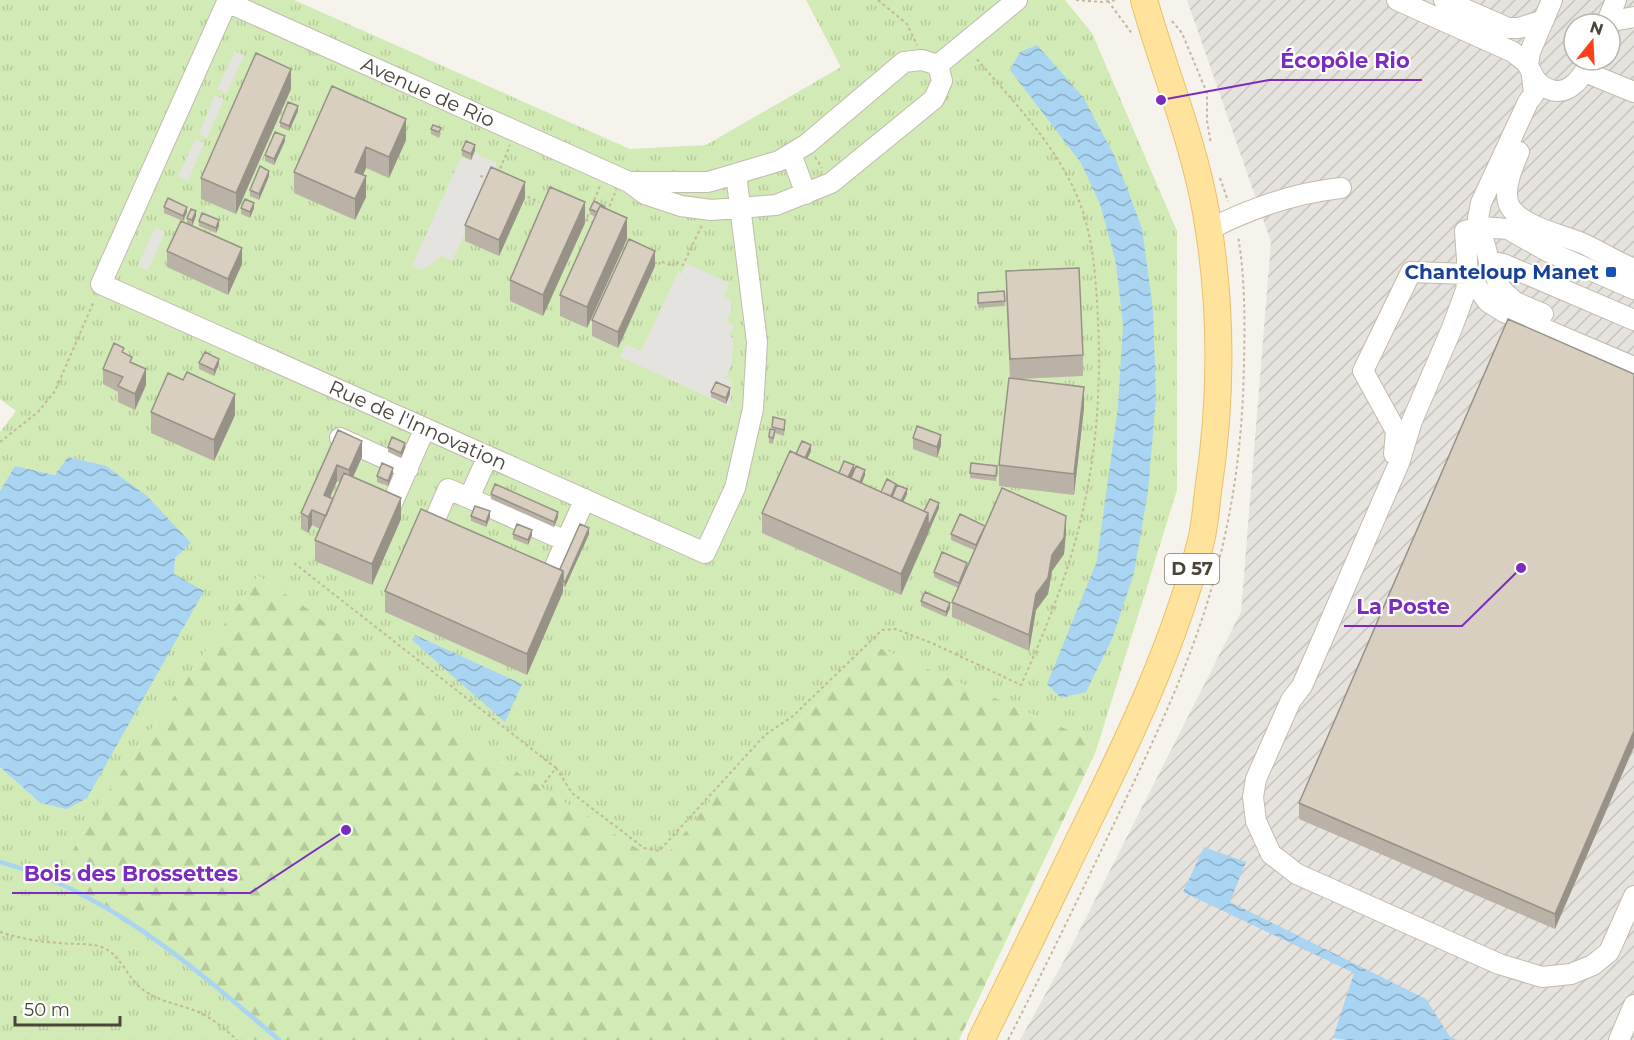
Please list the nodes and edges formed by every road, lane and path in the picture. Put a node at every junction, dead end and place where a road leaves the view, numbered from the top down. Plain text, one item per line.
1 (878, 0) edge
2 (1017, 0) edge
3 (1076, 0) edge
4 (1116, 0) edge
5 (1125, 0) edge
6 (1144, 0) edge
7 (1397, 0) edge
8 (1444, 0) edge
9 (1552, 0) edge
10 (1170, 18) dead end
11 (1544, 20) junction
12 (909, 47) dead end
13 (971, 53) dead end
14 (1162, 61) junction
15 (938, 65) junction
16 (1584, 72) edge
17 (1599, 72) edge
18 (1534, 75) junction
19 (1634, 92) edge
20 (511, 143) dead end
21 (799, 149) junction
22 (1213, 152) dead end
23 (736, 174) junction
24 (1219, 174) dead end
25 (480, 176) dead end
26 (488, 179) edge
27 (495, 182) edge
28 (601, 183) dead end
29 (831, 183) junction
30 (623, 186) junction
31 (1341, 188) dead end
32 (517, 192) edge
33 (806, 194) junction
34 (539, 202) dead end
35 (741, 215) junction
36 (604, 217) edge
37 (1233, 217) junction
38 (704, 220) dead end
39 (1532, 225) junction
40 (600, 226) edge
41 (1481, 227) junction
42 (1508, 229) junction
43 (1208, 231) junction
44 (650, 261) edge
45 (1489, 261) junction
46 (1634, 269) edge
47 (1468, 274) junction
48 (101, 284) junction
49 (1634, 289) edge
50 (1634, 320) edge
51 (1634, 353) edge
52 (1634, 368) edge
53 (425, 428) junction
54 (339, 437) edge
55 (0, 442) edge
56 (488, 456) junction
57 (408, 469) junction
58 (469, 498) junction
59 (585, 499) junction
60 (390, 508) edge
61 (432, 525) edge
62 (566, 541) junction
63 (294, 563) dead end
64 (549, 580) edge
65 (1292, 700) junction
66 (556, 768) junction
67 (542, 786) dead end
68 (1634, 896) edge
69 (0, 932) edge
70 (1634, 1005) edge
71 (237, 1040) edge
72 (981, 1040) edge
73 (1008, 1040) edge
74 (1609, 1040) edge
75 (1614, 1040) edge
76 (1619, 1040) edge

1 - 12 path
2 - 15 street
3 - 4 path
5 - 14 main road, D 57
6 - 14 main road, D 57
7 - 18 street
8 - 11 street
9 - 11 street
10 - 22 path
11 - 18 street
13 - 66 path
14 - 43 main road, D 57
15 - 21 street, Avenue de Rio
15 - 29 street, Avenue de Rio
16 - 18 street
17 - 19 street
18 - 39 street
18 - 41 street
20 - 27 path
21 - 23 street, Avenue de Rio
21 - 29 path
21 - 33 street
23 - 30 street, Avenue de Rio
23 - 35 street
24 - 37 path
25 - 26 path
28 - 40 path
29 - 33 street, Avenue de Rio
30 - 35 street, Avenue de Rio
30 - 36 path
30 - 48 street, Avenue de Rio
31 - 37 street
32 - 34 path
33 - 35 street, Avenue de Rio
35 - 59 street, Rue de l'Innovation
37 - 43 street
37 - 73 path
38 - 44 path
39 - 42 street
39 - 46 street
41 - 42 street
41 - 45 street
41 - 47 street
42 - 49 street
43 - 72 main road, D 57
45 - 50 street
45 - 51 street
47 - 52 street
47 - 65 street
47 - 65 street
48 - 53 street, Rue de l'Innovation
48 - 55 path
53 - 56 street, Rue de l'Innovation
53 - 57 street
54 - 57 street
56 - 58 street
56 - 59 street, Rue de l'Innovation
57 - 60 street
58 - 61 street
58 - 62 street
59 - 62 street
62 - 64 street
63 - 66 path
65 - 68 street
66 - 67 path
69 - 71 path
70 - 76 street
74 - 75 street

